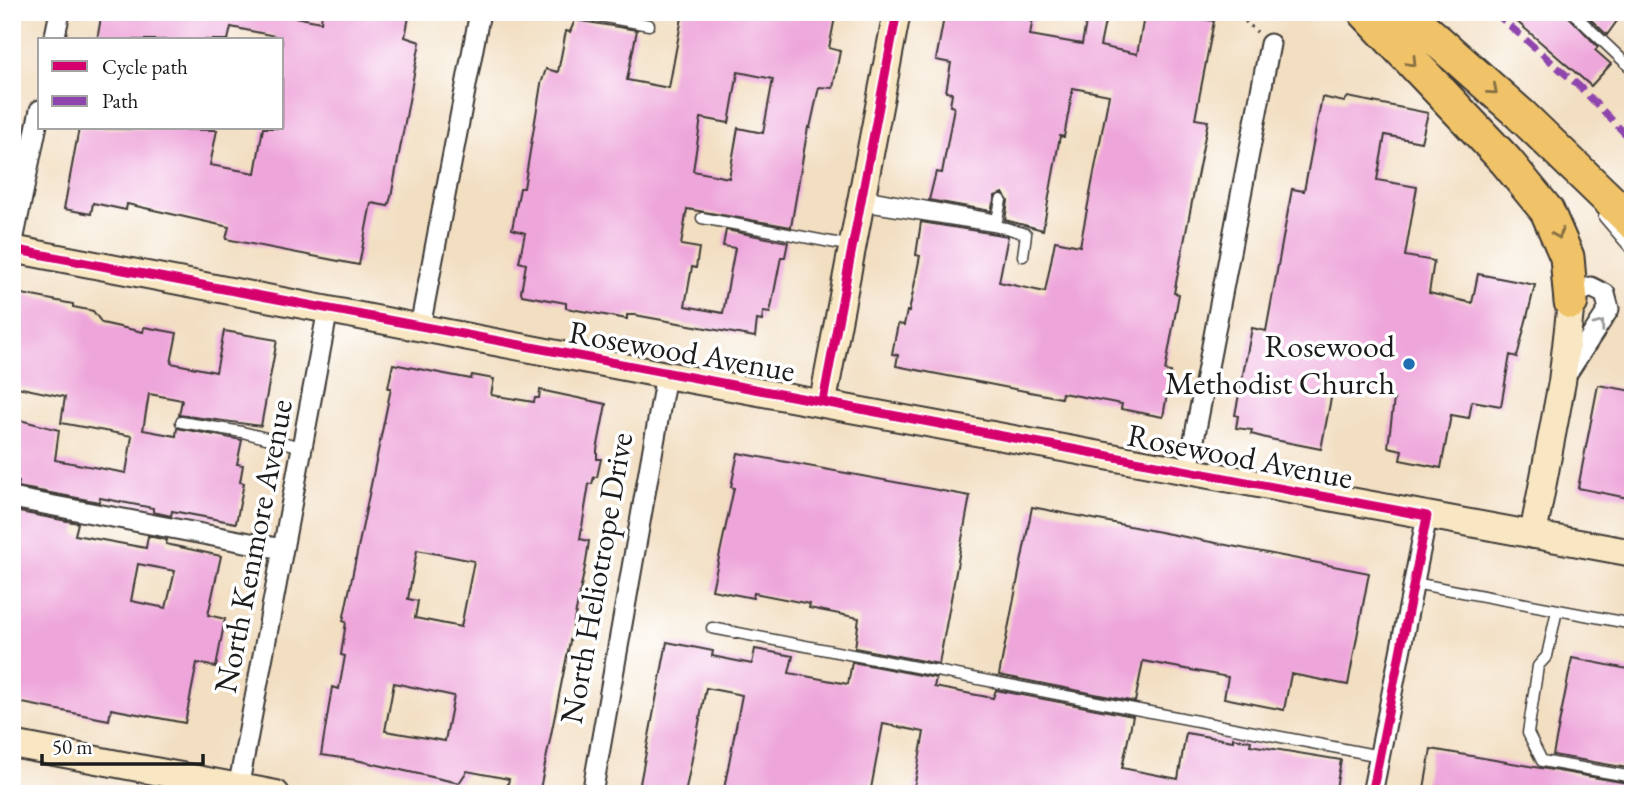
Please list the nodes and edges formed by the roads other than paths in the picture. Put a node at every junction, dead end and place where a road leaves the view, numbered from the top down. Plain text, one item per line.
1 (60, 12) edge
2 (480, 12) edge
3 (578, 12) edge
4 (897, 12) edge
5 (1365, 12) edge
6 (1405, 12) edge
7 (1572, 12) edge
8 (1629, 12) edge
9 (1633, 16) edge
10 (649, 25) dead end
11 (54, 38) edge
12 (1270, 44) road end
13 (1633, 70) edge
14 (1520, 114) junction
15 (38, 120) edge
16 (1589, 198) dead end
17 (861, 200) junction
18 (1001, 200) dead end
19 (1598, 209) dead end
20 (702, 218) dead end
21 (1633, 223) edge
22 (852, 246) junction
23 (12, 247) edge
24 (1633, 251) edge
25 (1023, 256) dead end
26 (1571, 302) junction
27 (328, 309) junction
28 (420, 327) junction
29 (666, 374) junction
30 (1562, 382) junction
31 (823, 401) junction
32 (181, 422) dead end
33 (302, 447) junction
34 (1188, 471) junction
35 (12, 498) edge
36 (1427, 516) junction
37 (1533, 535) junction
38 (282, 549) junction
39 (1633, 553) edge
40 (1414, 583) junction
41 (1557, 610) junction
42 (1633, 624) edge
43 (712, 628) dead end
44 (12, 744) edge
45 (1380, 756) junction
46 (1633, 777) edge
47 (238, 790) edge
48 (276, 794) edge
49 (592, 794) edge
50 (1372, 794) edge

1 - 11 street
2 - 28 street
3 - 10 lane
4 - 17 street
5 -> 26 highway
6 -> 14 highway
7 - 13 lane
8 - 9 lane
12 - 34 street
14 - 16 lane
14 - 21 highway
15 - 23 street
17 - 18 lane
17 - 22 street
17 - 25 lane
19 - 24 lane
20 - 22 lane
22 - 31 street
23 - 27 street, Rosewood Avenue
26 - 30 street
30 -> 26 street
27 - 28 street, Rosewood Avenue
27 - 33 street, North Kenmore Avenue
28 - 29 street, Rosewood Avenue
29 - 31 street, Rosewood Avenue
29 - 49 street, North Heliotrope Drive
30 - 37 street
31 - 34 street, Rosewood Avenue
32 - 33 lane
33 - 38 street, North Kenmore Avenue
34 - 36 street, Rosewood Avenue
35 - 38 street
36 - 37 street, Rosewood Avenue
36 - 40 street
37 - 39 street, Rosewood Avenue
38 - 47 street, North Kenmore Avenue
40 - 41 lane
40 - 45 street
41 - 42 lane
41 - 46 lane
43 - 45 lane
44 - 47 street
45 - 50 street
47 - 48 street

